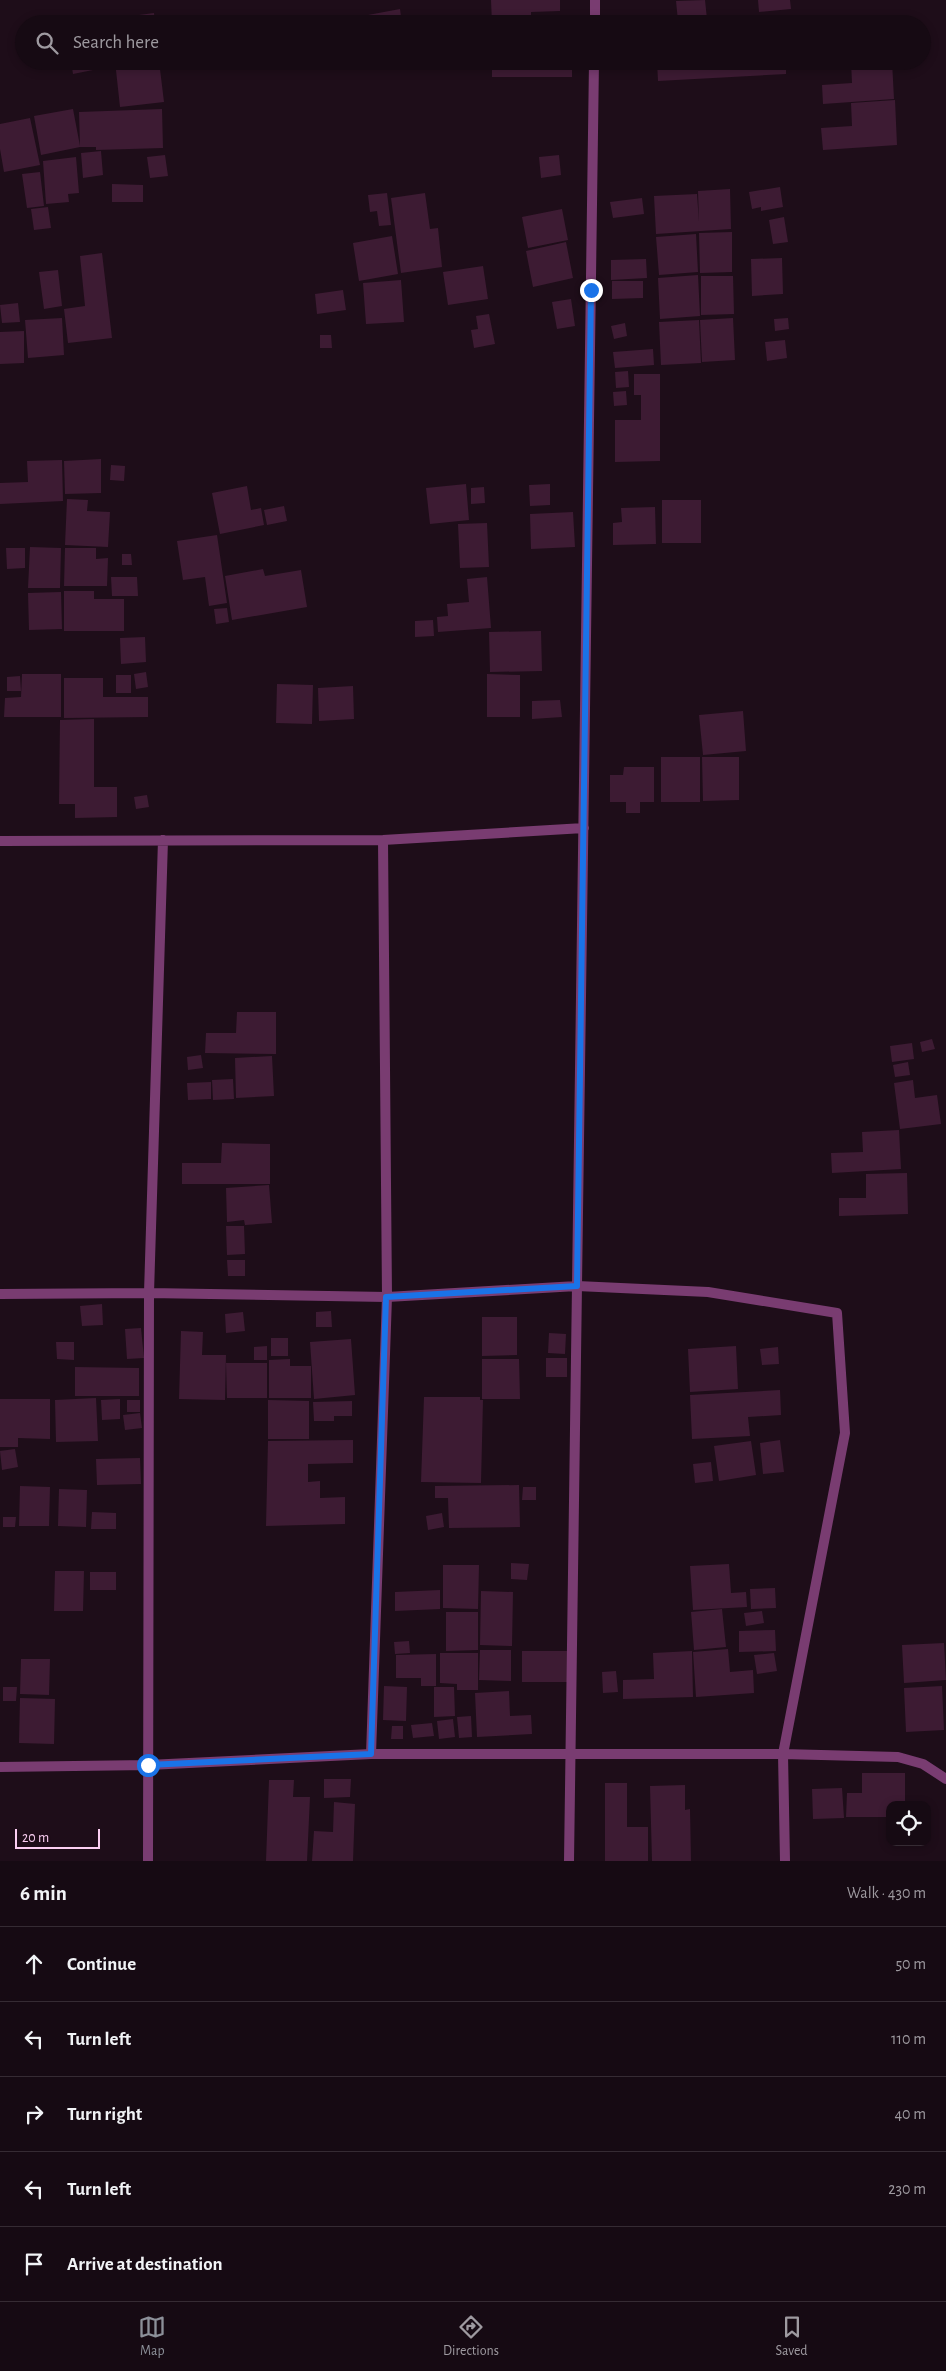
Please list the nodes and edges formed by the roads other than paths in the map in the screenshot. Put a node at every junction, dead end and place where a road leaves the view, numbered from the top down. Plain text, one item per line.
1 (595, 0) edge
2 (595, 15) edge
3 (594, 70) edge
4 (584, 828) junction
5 (163, 840) junction
6 (383, 840) junction
7 (0, 841) edge
8 (577, 1286) junction
9 (149, 1293) junction
10 (0, 1294) edge
11 (386, 1297) junction
12 (371, 1754) junction
13 (571, 1754) junction
14 (783, 1754) junction
15 (148, 1765) junction
16 (0, 1768) edge
17 (946, 1779) edge
18 (148, 1861) edge
19 (569, 1861) edge
20 (785, 1861) edge

1 - 2 street
3 - 4 street
4 - 6 street
4 - 8 street
5 - 6 street
5 - 7 street
5 - 9 street
6 - 11 street
8 - 11 street
8 - 13 street
8 - 14 street
9 - 10 street
9 - 11 street
9 - 15 street
11 - 12 street
12 - 13 street
12 - 15 street
13 - 14 street
13 - 19 street
14 - 17 street
14 - 20 street
15 - 16 street
15 - 18 street

